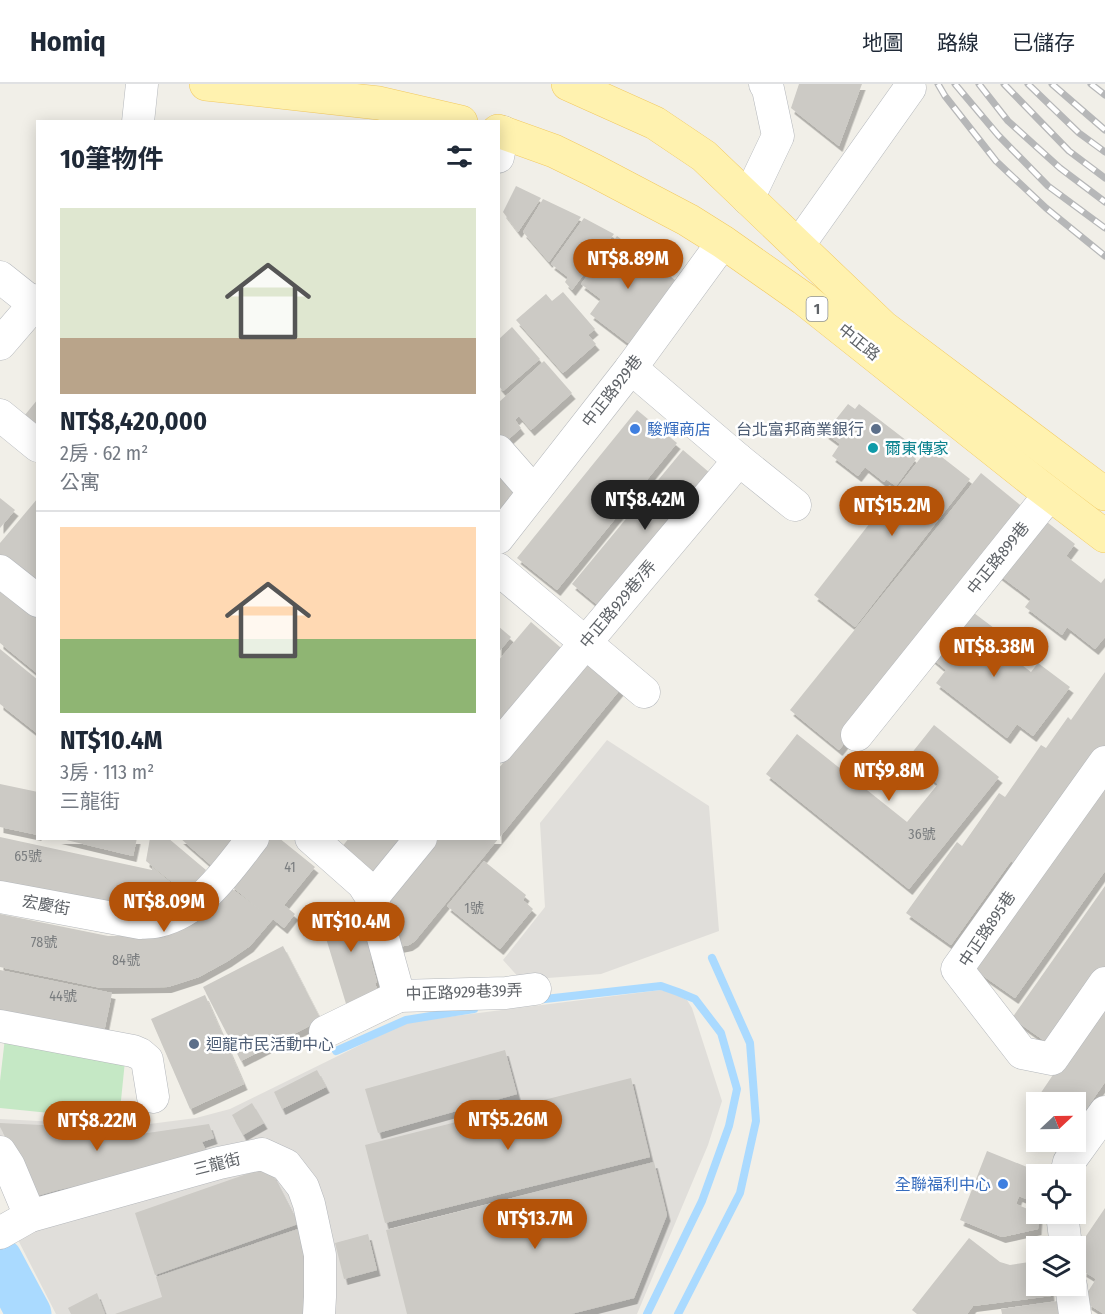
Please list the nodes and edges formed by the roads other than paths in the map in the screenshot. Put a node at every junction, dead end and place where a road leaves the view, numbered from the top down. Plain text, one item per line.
1 (142, 84) edge
2 (206, 84) edge
3 (568, 84) edge
4 (765, 84) edge
5 (910, 88) dead end
6 (138, 120) edge
7 (452, 120) edge
8 (500, 140) edge
9 (748, 199) junction
10 (723, 242) junction
11 (798, 246) junction
12 (0, 277) edge
13 (36, 302) edge
14 (0, 344) edge
15 (631, 368) junction
16 (0, 415) edge
17 (36, 444) edge
18 (500, 453) edge
19 (739, 460) junction
20 (534, 492) junction
21 (1050, 494) junction
22 (1105, 494) edge
23 (795, 505) dead end
24 (500, 535) edge
25 (1105, 536) edge
26 (0, 571) edge
27 (500, 571) edge
28 (36, 598) edge
29 (585, 643) junction
30 (644, 692) dead end
31 (857, 735) dead end
32 (500, 745) edge
33 (1105, 762) edge
34 (251, 840) edge
35 (313, 840) edge
36 (419, 840) edge
37 (0, 897) edge
38 (372, 897) junction
39 (1105, 983) edge
40 (536, 989) dead end
41 (399, 996) junction
42 (0, 1026) edge
43 (325, 1032) dead end
44 (153, 1097) dead end
45 (1105, 1112) edge
46 (0, 1152) edge
47 (1068, 1164) edge
48 (30, 1216) junction
49 (0, 1233) edge
50 (1072, 1296) edge
51 (319, 1314) edge
52 (1075, 1314) edge

1 - 6 street
2 - 7 main road
3 - 9 main road, 中正路 / 1
4 - 9 street
5 - 11 street
8 - 10 main road, 中正路 / 1
9 - 10 main road
9 - 11 main road, 中正路 / 1
10 - 15 street, 中正路929巷
10 - 21 main road, 中正路 / 1
11 - 22 main road, 中正路 / 1
12 - 13 street
13 - 14 street
15 - 19 street
15 - 20 street, 中正路929巷
16 - 17 street
18 - 20 street
19 - 23 street
19 - 29 street, 中正路929巷7弄
20 - 24 street, 中正路929巷
21 - 25 main road, 中正路 / 1
21 - 31 street, 中正路899巷
26 - 28 street
27 - 29 street
29 - 30 street
29 - 32 street, 中正路929巷7弄
33 - 39 street, 中正路895巷
34 - 37 street, 宏慶街
35 - 38 street, 中正路929巷39弄
36 - 38 street
38 - 41 street, 中正路929巷39弄
40 - 41 street, 中正路929巷39弄
41 - 43 street
42 - 44 street
45 - 47 street
46 - 48 street
48 - 49 street, 三龍街
48 - 51 street, 三龍街
50 - 52 street

